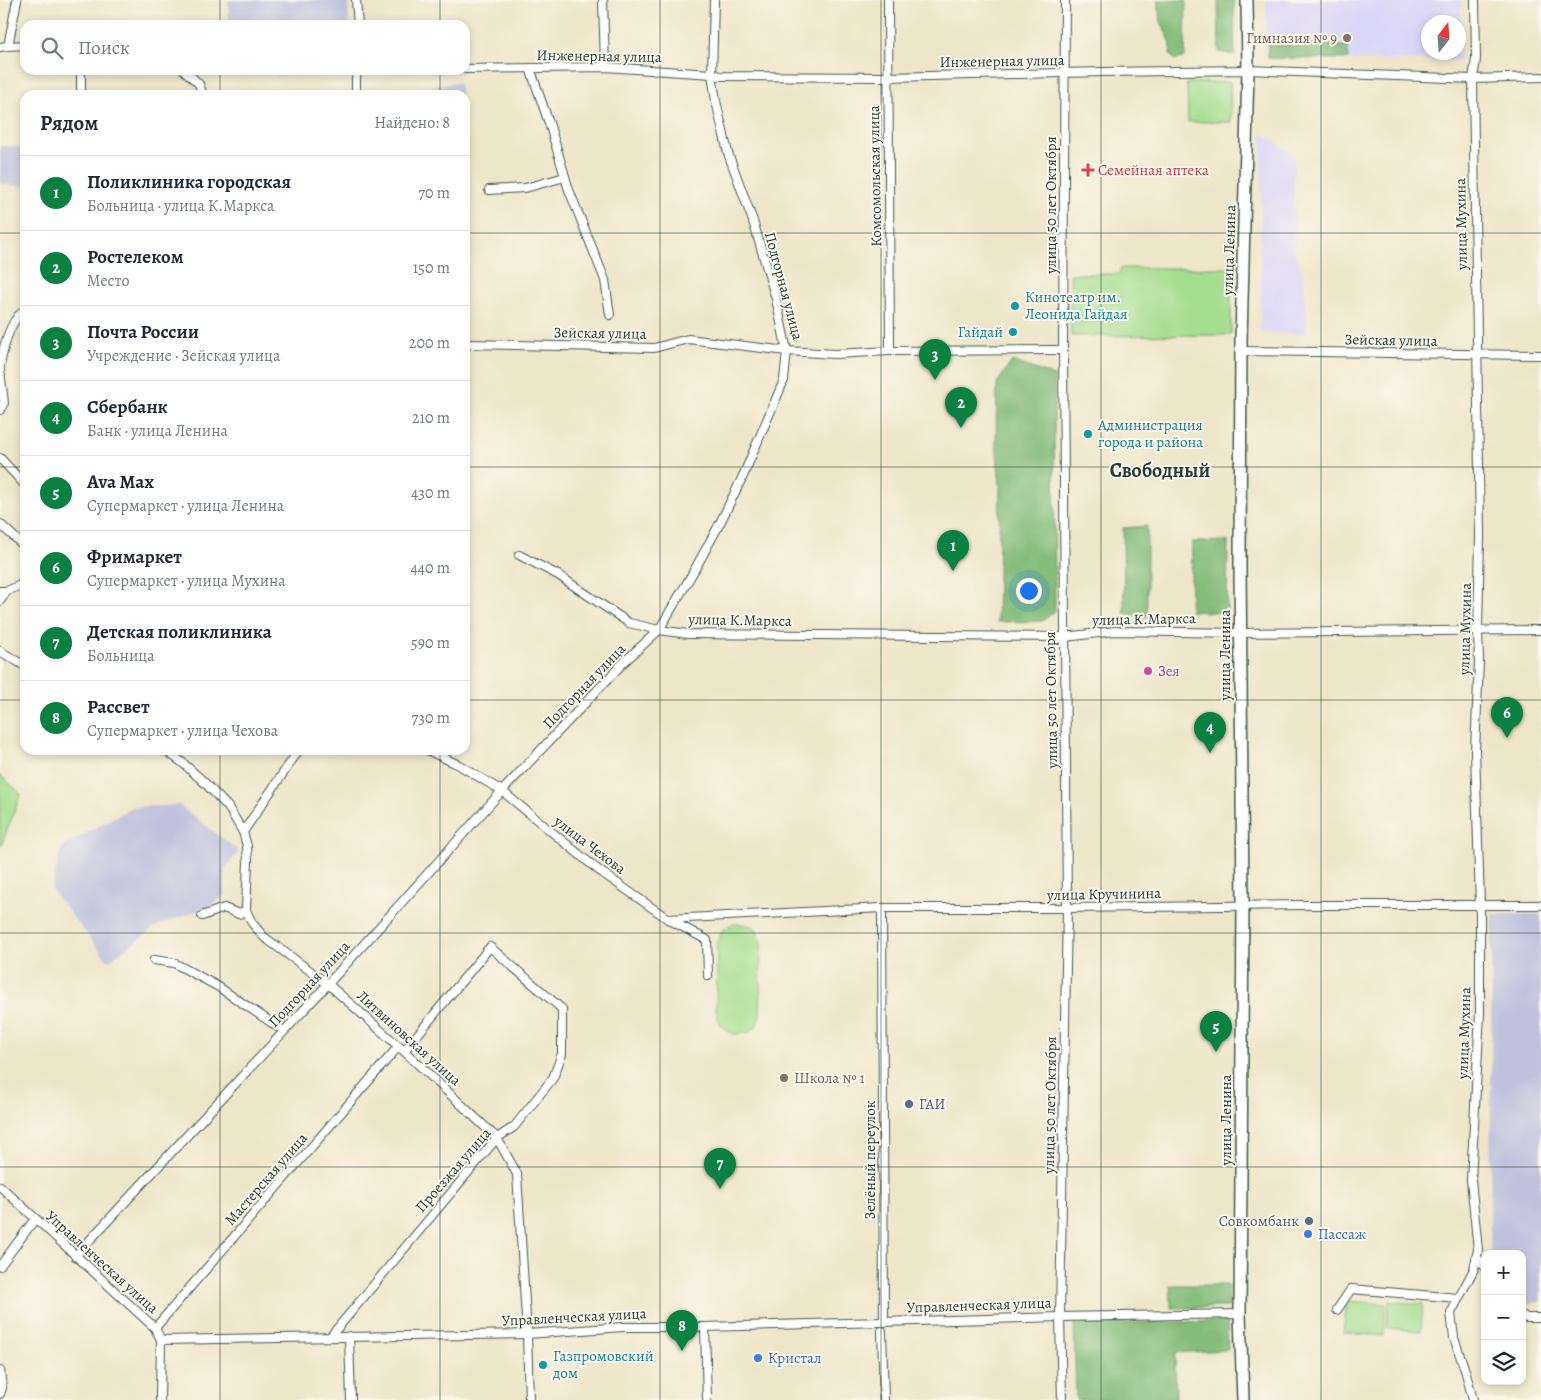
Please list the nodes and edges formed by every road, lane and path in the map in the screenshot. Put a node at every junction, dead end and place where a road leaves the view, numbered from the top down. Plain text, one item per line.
1 (18, 0) edge
2 (356, 0) edge
3 (603, 0) edge
4 (714, 0) edge
5 (888, 0) edge
6 (1065, 0) edge
7 (1247, 0) edge
8 (1475, 0) edge
9 (358, 20) edge
10 (20, 45) edge
11 (4, 46) edge
12 (606, 67) junction
13 (530, 68) junction
14 (470, 69) edge
15 (1248, 70) junction
16 (1066, 73) junction
17 (712, 74) junction
18 (80, 75) edge
19 (189, 75) edge
20 (357, 75) edge
21 (1541, 76) edge
22 (888, 78) junction
23 (1472, 79) junction
24 (81, 90) edge
25 (201, 90) edge
26 (356, 90) edge
27 (565, 177) junction
28 (489, 190) dead end
29 (20, 313) edge
30 (610, 315) dead end
31 (470, 344) edge
32 (1063, 350) junction
33 (787, 351) junction
34 (890, 351) junction
35 (1241, 351) junction
36 (1477, 355) junction
37 (1541, 355) edge
38 (0, 368) edge
39 (0, 410) edge
40 (0, 458) edge
41 (20, 480) edge
42 (0, 524) edge
43 (20, 542) edge
44 (518, 555) dead end
45 (20, 585) edge
46 (3, 591) edge
47 (0, 601) edge
48 (659, 630) junction
49 (1541, 630) edge
50 (1478, 631) junction
51 (1240, 633) junction
52 (1065, 637) junction
53 (0, 651) edge
54 (20, 663) edge
55 (172, 755) edge
56 (296, 755) edge
57 (438, 755) edge
58 (502, 792) junction
59 (243, 832) junction
60 (1480, 904) junction
61 (1541, 905) edge
62 (1242, 906) junction
63 (882, 908) junction
64 (1067, 908) junction
65 (246, 910) junction
66 (202, 916) dead end
67 (668, 919) junction
68 (154, 960) dead end
69 (708, 976) dead end
70 (328, 984) junction
71 (562, 1008) joint
72 (284, 1031) junction
73 (401, 1049) junction
74 (497, 1138) junction
75 (0, 1186) edge
76 (35, 1219) junction
77 (75, 1256) junction
78 (1476, 1257) junction
79 (1481, 1263) edge
80 (0, 1266) edge
81 (1458, 1298) junction
82 (1337, 1310) dead end
83 (1240, 1314) junction
84 (1060, 1317) junction
85 (1526, 1318) edge
86 (1541, 1318) edge
87 (884, 1322) junction
88 (706, 1327) junction
89 (155, 1328) junction
90 (882, 1331) dead end
91 (526, 1334) junction
92 (330, 1336) junction
93 (348, 1336) junction
94 (161, 1340) junction
95 (0, 1371) edge
96 (0, 1394) edge
97 (160, 1400) edge
98 (351, 1400) edge
99 (528, 1400) edge
100 (707, 1400) edge
101 (884, 1400) edge
102 (1062, 1400) edge
103 (1243, 1400) edge
104 (1473, 1400) edge

1 - 11 street
2 - 9 street
3 - 12 street
4 - 17 street, Подгорная улица
5 - 22 street, Комсомольская улица
6 - 16 street, улица 50 лет Октября
7 - 15 main road, улица Ленина
8 - 23 street, улица Мухина
10 - 11 street
12 - 13 street, Инженерная улица
12 - 17 street, Инженерная улица
13 - 14 street, Инженерная улица
13 - 27 street
15 - 16 street, Инженерная улица
15 - 23 street, Инженерная улица
15 - 35 main road, улица Ленина
16 - 22 street, Инженерная улица
16 - 32 street, улица 50 лет Октября
17 - 22 street, Инженерная улица
17 - 33 street, Подгорная улица
18 - 24 street
19 - 25 street
20 - 26 street
21 - 23 street, Инженерная улица
22 - 34 street, Комсомольская улица
23 - 36 street, улица Мухина
27 - 28 street
27 - 30 street
29 - 38 street
31 - 33 street, Зейская улица
32 - 34 street, Зейская улица
32 - 52 street, улица 50 лет Октября
33 - 34 street, Зейская улица
33 - 48 street, Подгорная улица
35 - 36 street, Зейская улица
35 - 51 main road, улица Ленина
36 - 37 street, Зейская улица
36 - 50 street, улица Мухина
38 - 39 street
40 - 41 street
42 - 43 street
44 - 48 street, улица К.Маркса
45 - 46 street
46 - 47 street
48 - 52 street, улица К.Маркса
48 - 58 street, Подгорная улица
49 - 50 street, улица К.Маркса
50 - 51 street, улица К.Маркса
50 - 60 street, улица Мухина
51 - 52 street, улица К.Маркса
51 - 62 main road, улица Ленина
52 - 64 street, улица 50 лет Октября
53 - 54 street
55 - 59 street
56 - 59 street
57 - 58 street, улица Чехова
58 - 67 street, улица Чехова
58 - 70 street, Подгорная улица
59 - 65 street
60 - 61 street, улица Кручинина
60 - 62 street, улица Кручинина
60 - 78 street, улица Мухина
62 - 64 street, улица Кручинина
62 - 83 main road, улица Ленина
63 - 64 street, улица Кручинина
63 - 67 street, улица Кручинина
63 - 87 street, Зелёный переулок
64 - 84 street, улица 50 лет Октября
65 - 66 street
65 - 70 street, Литвиновская улица
67 - 69 street, улица Чехова
68 - 72 street
70 - 72 street, Подгорная улица
70 - 73 street, Литвиновская улица
71 - 73 street, Мастерская улица
71 - 74 street, Проезжая улица
72 - 77 street, Подгорная улица
73 - 74 street, Литвиновская улица
73 - 89 street, Мастерская улица
74 - 91 street, Литвиновская улица
74 - 92 street, Проезжая улица
75 - 76 street, Управленческая улица
76 - 77 street, Управленческая улица
76 - 80 street
77 - 89 street, Управленческая улица
78 - 79 street
78 - 81 street, улица Мухина
81 - 82 street
81 - 104 street, улица Мухина
83 - 84 street, Управленческая улица
83 - 103 main road, улица Ленина
84 - 87 street, Управленческая улица
84 - 102 street, улица 50 лет Октября
85 - 86 street
87 - 88 street, Управленческая улица
88 - 91 street, Управленческая улица
88 - 100 street
89 - 94 street, Управленческая улица
90 - 101 street
91 - 93 street, Управленческая улица
91 - 99 street, Литвиновская улица
92 - 93 street, Управленческая улица
92 - 94 street, Управленческая улица
93 - 98 street
94 - 97 street
95 - 96 street

